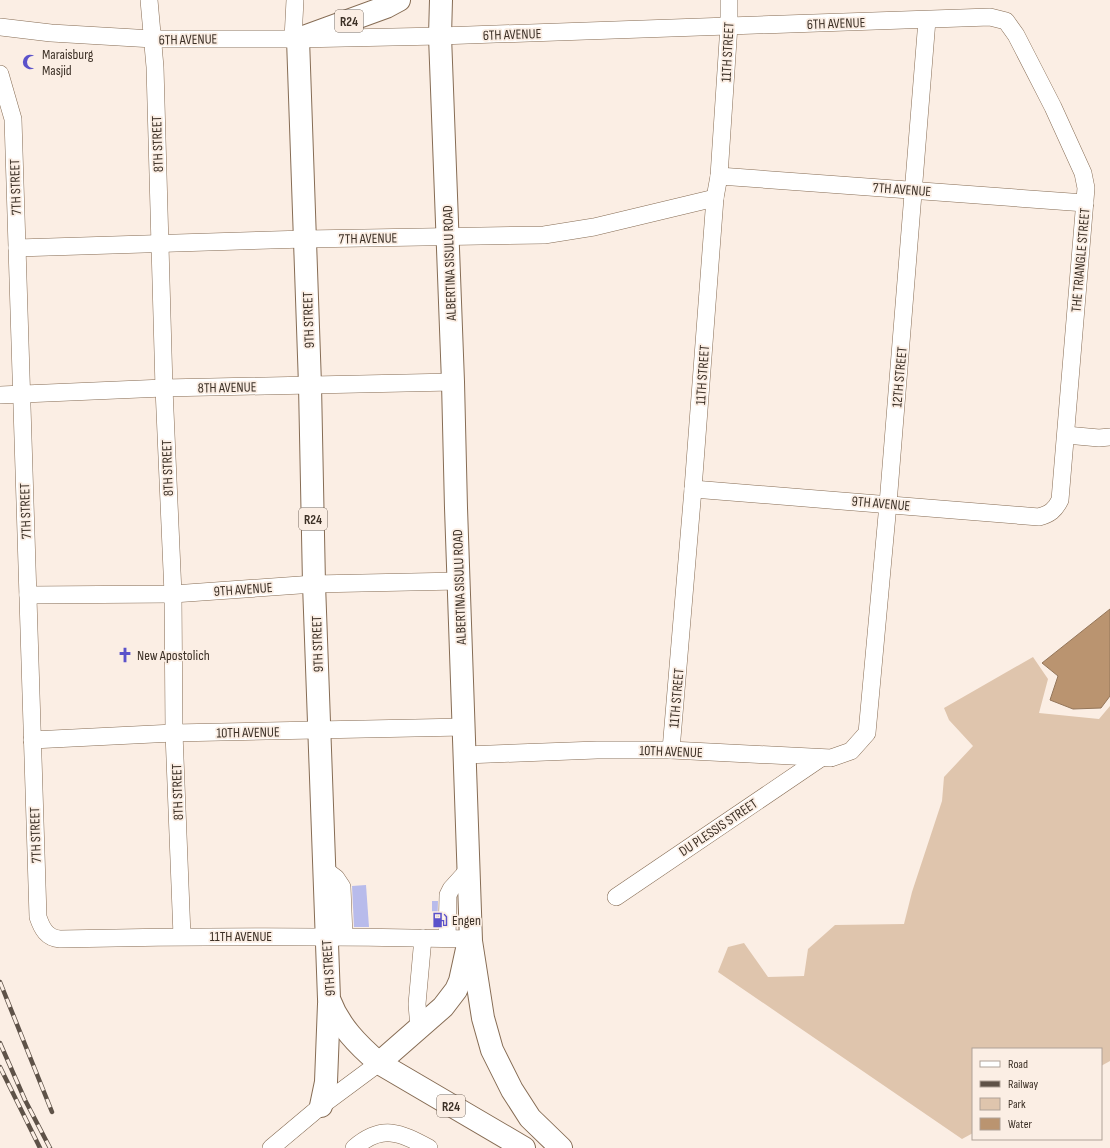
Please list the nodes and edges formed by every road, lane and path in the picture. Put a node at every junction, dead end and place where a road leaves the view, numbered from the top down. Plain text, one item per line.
1 (149, 0) edge
2 (295, 0) edge
3 (399, 0) edge
4 (441, 0) edge
5 (728, 0) edge
6 (927, 20) junction
7 (730, 25) junction
8 (0, 27) edge
9 (440, 36) junction
10 (1016, 36) joint
11 (153, 39) junction
12 (296, 39) junction
13 (0, 74) edge
14 (0, 95) edge
15 (13, 119) junction
16 (719, 176) junction
17 (914, 189) junction
18 (715, 198) junction
19 (1085, 203) junction
20 (448, 237) junction
21 (306, 239) junction
22 (160, 244) junction
23 (17, 248) junction
24 (453, 382) junction
25 (310, 385) junction
26 (164, 388) junction
27 (21, 394) junction
28 (0, 395) edge
29 (1066, 435) junction
30 (1110, 437) edge
31 (693, 489) junction
32 (1060, 500) joint
33 (888, 504) junction
34 (459, 581) junction
35 (314, 584) junction
36 (173, 594) junction
37 (28, 595) junction
38 (464, 727) junction
39 (320, 730) junction
40 (174, 733) junction
41 (867, 733) joint
42 (32, 740) junction
43 (671, 750) junction
44 (465, 755) junction
45 (821, 758) junction
46 (469, 869) junction
47 (616, 897) dead end
48 (37, 902) joint
49 (182, 936) junction
50 (335, 936) junction
51 (424, 938) junction
52 (448, 938) junction
53 (471, 940) junction
54 (330, 999) junction
55 (419, 1028) junction
56 (379, 1063) junction
57 (321, 1106) junction
58 (271, 1148) edge
59 (354, 1148) edge
60 (429, 1148) edge
61 (524, 1148) edge
62 (562, 1148) edge

1 - 11 street, 8TH STREET
2 - 12 street
3 - 12 main road, R24
4 - 9 main road, ALBERTINA SISULU ROAD
5 - 7 street, 11TH STREET
6 - 7 street, 6TH AVENUE
6 - 10 street, 6TH AVENUE
6 - 17 street, 12TH STREET
7 - 9 street, 6TH AVENUE
7 - 16 street, 11TH STREET
8 - 11 street, 6TH AVENUE
9 - 12 street, 6TH AVENUE
9 - 20 main road, ALBERTINA SISULU ROAD
10 - 19 street, THE TRIANGLE STREET
11 - 12 street, 6TH AVENUE
11 - 22 street, 8TH STREET
12 - 21 main road, 9TH STREET / R24
13 - 15 street, 7TH STREET
14 - 15 street, 7TH STREET
15 - 23 street, 7TH STREET
16 - 17 street, 7TH AVENUE
16 - 18 street, 11TH STREET
17 - 19 street, 7TH AVENUE
17 - 33 street, 12TH STREET
18 - 20 street, 7TH AVENUE
18 - 31 street, 11TH STREET
19 - 29 street, THE TRIANGLE STREET
20 - 21 street, 7TH AVENUE
20 - 24 main road, ALBERTINA SISULU ROAD
21 - 22 street, 7TH AVENUE
21 - 25 main road, 9TH STREET / R24
22 - 23 street, 7TH AVENUE
22 - 26 street, 8TH STREET
23 - 27 street, 7TH STREET
24 - 25 street, 8TH AVENUE
24 - 34 main road, ALBERTINA SISULU ROAD
25 - 26 street, 8TH AVENUE
25 - 35 main road, 9TH STREET / R24
26 - 27 street, 8TH AVENUE
26 - 36 street, 8TH STREET
27 - 28 street, 8TH AVENUE
27 - 37 street, 7TH STREET
29 - 30 street
29 - 32 street, THE TRIANGLE STREET
31 - 33 street, 9TH AVENUE
31 - 43 street, 11TH STREET
32 - 33 street, 9TH AVENUE
33 - 41 street, 12TH STREET
34 - 35 street, 9TH AVENUE
34 - 38 main road, ALBERTINA SISULU ROAD
35 - 36 street, 9TH AVENUE
35 - 39 main road, 9TH STREET / R24
36 - 37 street, 9TH AVENUE
36 - 40 street, 8TH STREET
37 - 42 street, 7TH STREET
38 - 39 street, 10TH AVENUE
38 - 44 main road, ALBERTINA SISULU ROAD
39 - 40 street, 10TH AVENUE
39 - 50 main road, 9TH STREET / R24
40 - 42 street, 10TH AVENUE
40 - 49 street, 8TH STREET
41 - 45 street, 10TH AVENUE
42 - 48 street, 7TH STREET
43 - 44 street, 10TH AVENUE
43 - 45 street, 10TH AVENUE
44 - 46 main road, ALBERTINA SISULU ROAD
45 - 47 street, DU PLESSIS STREET
46 - 52 street
46 - 53 main road, ALBERTINA SISULU ROAD
48 - 49 street, 11TH AVENUE
49 - 50 street, 11TH AVENUE
50 - 51 street, 11TH AVENUE
50 - 54 main road, 9TH STREET / R24
51 - 52 street, 11TH AVENUE
51 - 55 street
52 - 53 street, 11TH AVENUE
53 - 55 main road
53 - 62 main road, ALBERTINA SISULU ROAD
54 - 56 main road, 9TH STREET / R24
54 - 57 main road
55 - 56 main road
56 - 57 street
56 - 61 main road, 9TH STREET / R24
57 - 58 street
59 - 60 street

